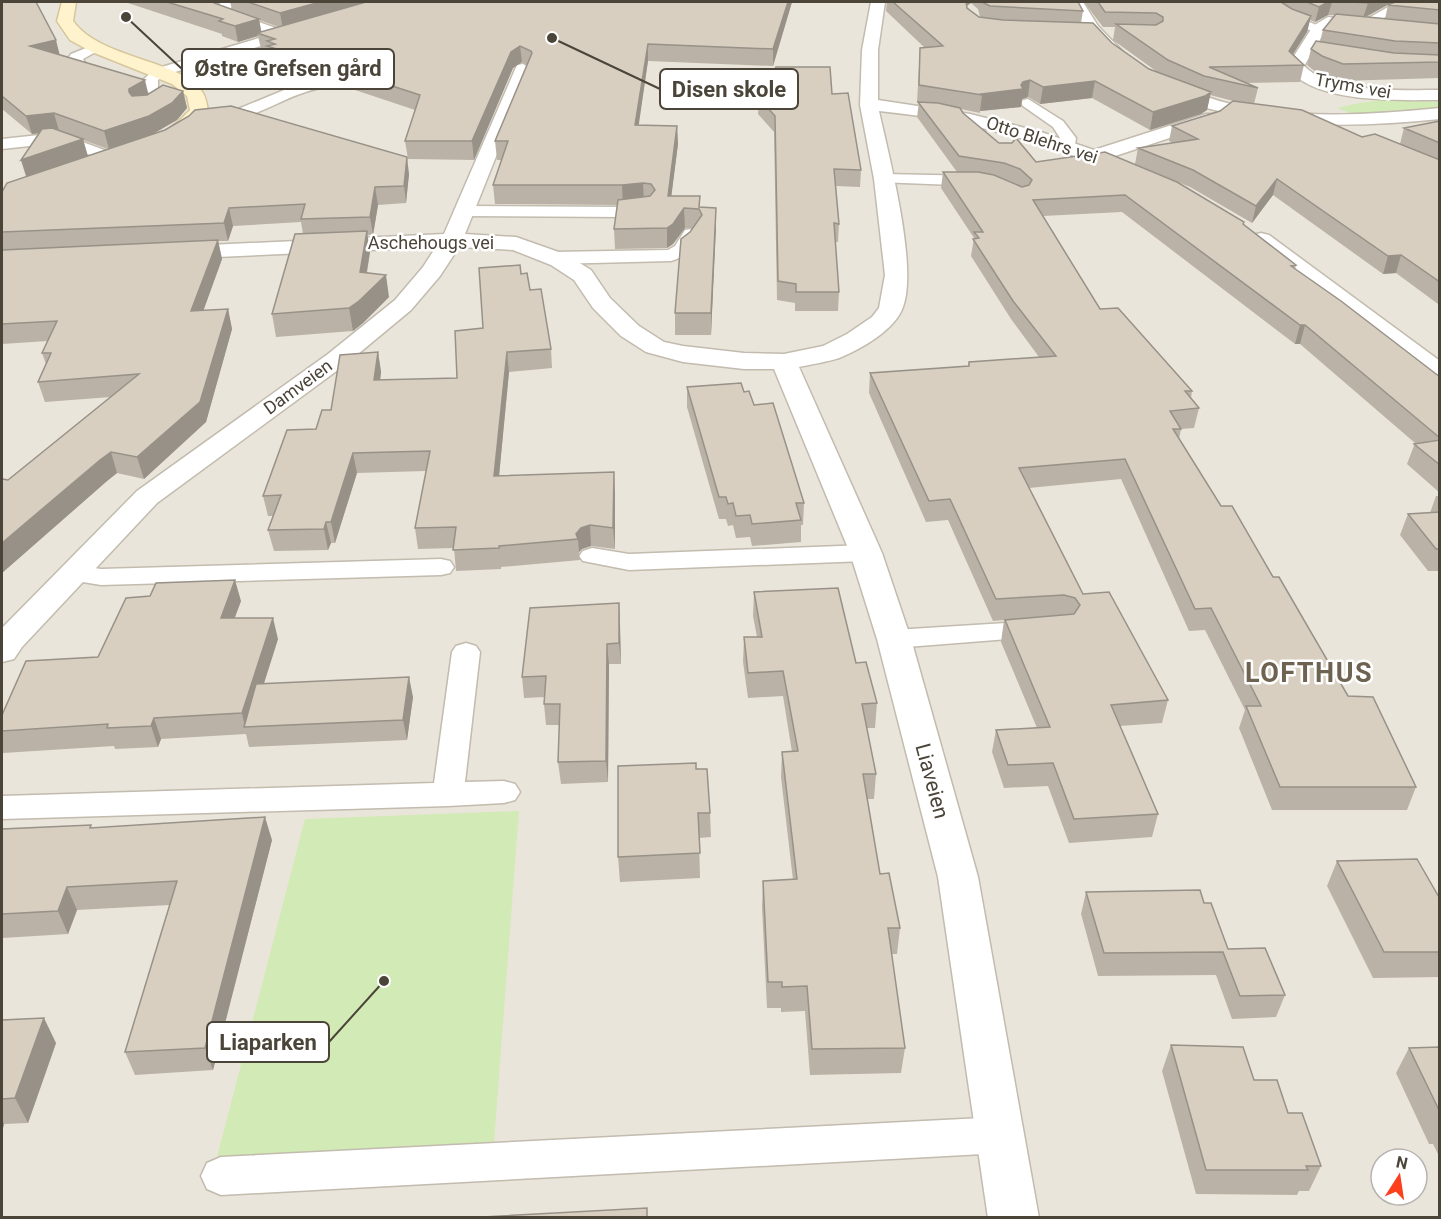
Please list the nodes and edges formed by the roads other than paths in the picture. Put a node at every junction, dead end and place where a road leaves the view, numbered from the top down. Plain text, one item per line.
1 (69, 2) edge
2 (230, 2) edge
3 (878, 2) edge
4 (1076, 2) edge
5 (1273, 2) edge
6 (1403, 2) edge
7 (1362, 25) junction
8 (1319, 29) junction
9 (1440, 33) edge
10 (1088, 34) junction
11 (1114, 36) edge
12 (96, 48) junction
13 (80, 66) edge
14 (523, 69) edge
15 (160, 72) junction
16 (342, 78) edge
17 (1440, 95) edge
18 (1028, 103) edge
19 (869, 105) junction
20 (142, 108) edge
21 (1226, 108) junction
22 (1440, 113) edge
23 (964, 116) junction
24 (193, 119) junction
25 (1340, 120) junction
26 (1362, 137) edge
27 (987, 139) edge
28 (2, 144) edge
29 (147, 146) edge
30 (1068, 148) junction
31 (120, 155) joint
32 (1094, 156) junction
33 (83, 168) edge
34 (884, 179) junction
35 (1149, 179) edge
36 (998, 185) edge
37 (644, 209) edge
38 (464, 211) junction
39 (1239, 227) edge
40 (691, 234) edge
41 (452, 240) junction
42 (156, 253) edge
43 (553, 258) junction
44 (784, 362) junction
45 (1440, 374) edge
46 (866, 553) junction
47 (592, 556) dead end
48 (441, 567) dead end
49 (73, 573) junction
50 (1060, 628) edge
51 (894, 639) junction
52 (4, 643) edge
53 (466, 652) dead end
54 (504, 792) dead end
55 (448, 795) junction
56 (2, 808) edge
57 (1002, 1135) junction
58 (221, 1176) dead end
59 (1014, 1218) edge

1 - 12 street
2 - 15 lane
3 - 19 street, Aschehougs vei
4 - 10 street
5 - 8 lane
6 - 7 lane
7 - 8 street
7 - 9 street
8 - 17 street, Tryms vei
10 - 11 lane
10 - 21 street
12 - 13 lane
12 - 15 street
14 - 38 street, Damveien
15 - 20 lane
15 - 24 street
16 - 24 lane
18 - 30 lane
19 - 23 street, Otto Blehrs vei
19 - 34 street, Aschehougs vei
21 - 25 street
21 - 32 street
22 - 25 street
23 - 27 lane
23 - 30 street, Otto Blehrs vei
24 - 29 street
25 - 26 street
28 - 31 lane
30 - 32 street, Otto Blehrs vei
31 - 33 street
32 - 35 street, Otto Blehrs vei
34 - 36 lane
34 - 44 street, Aschehougs vei
37 - 38 lane
38 - 41 street, Damveien
39 - 45 street
40 - 43 lane
41 - 42 street, Aschehougs vei
41 - 43 street, Aschehougs vei
41 - 49 street, Damveien
43 - 44 street, Aschehougs vei
44 - 46 street, Liaveien
46 - 47 lane
46 - 51 street, Liaveien
48 - 49 lane
49 - 52 street, Damveien
50 - 51 lane
51 - 57 street, Liaveien
53 - 55 lane
54 - 55 lane
55 - 56 lane
57 - 58 lane
57 - 59 street, Liaveien

